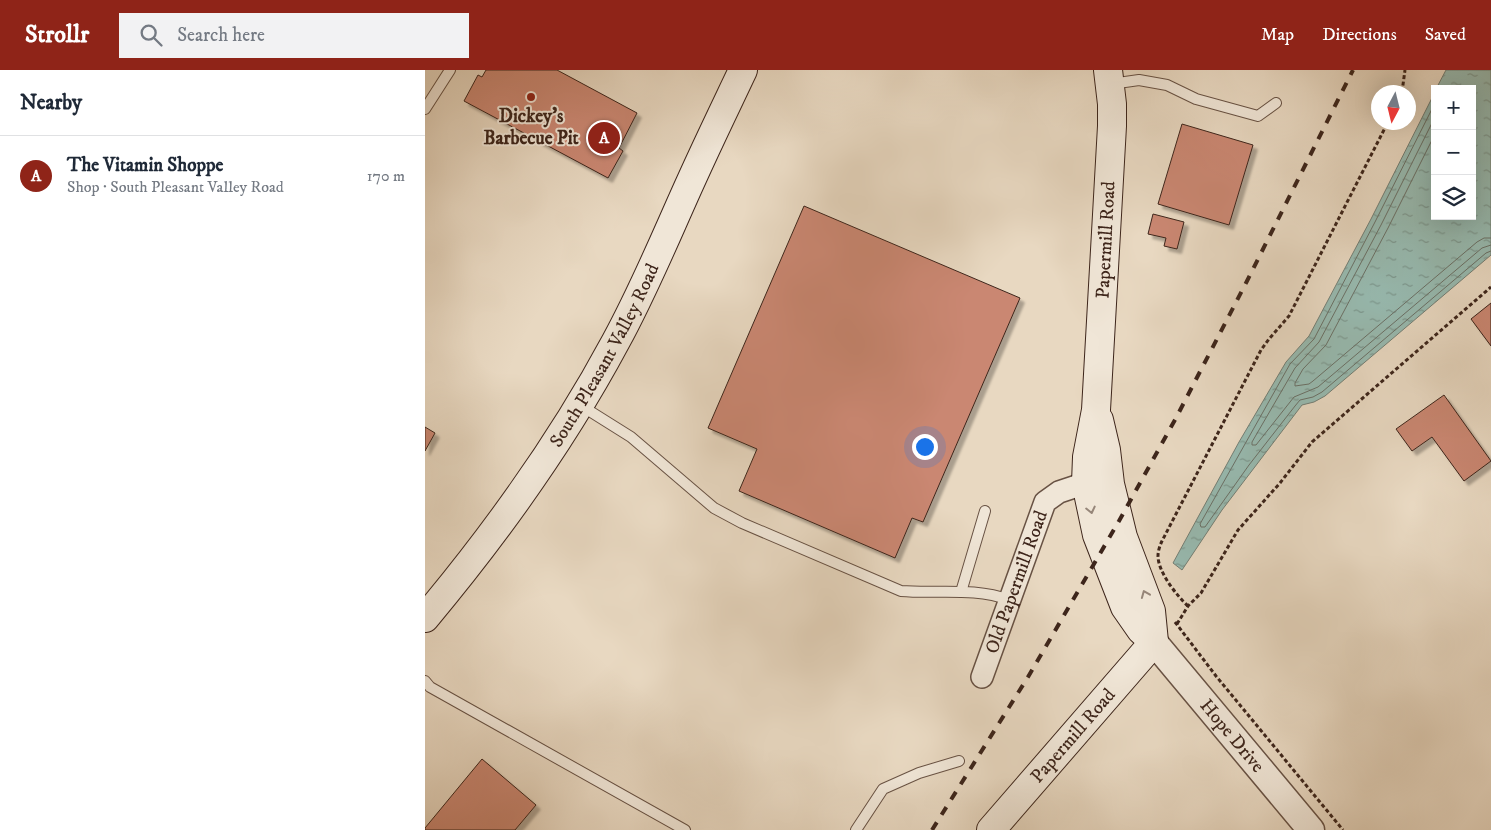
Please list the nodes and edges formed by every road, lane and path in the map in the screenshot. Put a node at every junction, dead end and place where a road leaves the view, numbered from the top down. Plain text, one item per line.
1 (449, 70) edge
2 (743, 70) edge
3 (1405, 70) edge
4 (1109, 77) edge
5 (1403, 85) edge
6 (1275, 103) dead end
7 (425, 109) edge
8 (1384, 130) edge
9 (1491, 287) edge
10 (579, 405) junction
11 (1096, 410) junction
12 (1086, 483) junction
13 (985, 511) dead end
14 (961, 592) junction
15 (1009, 600) junction
16 (1188, 606) junction
17 (1172, 617) dead end
18 (425, 618) edge
19 (1177, 624) junction
20 (1154, 642) junction
21 (982, 677) dead end
22 (425, 680) edge
23 (959, 762) dead end
24 (685, 830) edge
25 (856, 830) edge
26 (991, 830) edge
27 (1311, 830) edge
28 (1343, 830) edge

1 - 7 lane
2 - 10 main road, South Pleasant Valley Road
3 - 5 path
4 - 6 lane
4 - 11 main road, Papermill Road
8 - 16 path
9 - 16 path
10 - 14 lane
10 - 18 main road, South Pleasant Valley Road
11 - 12 main road, Papermill Road
20 -> 11 main road, Papermill Road
12 - 15 street, Old Papermill Road
12 -> 20 main road, Papermill Road
13 - 14 lane
14 - 15 lane
15 - 21 street, Old Papermill Road
16 - 19 path
17 - 19 path
19 - 28 path
20 - 26 main road, Papermill Road
20 - 27 street, Hope Drive
22 - 24 lane
23 - 25 lane

